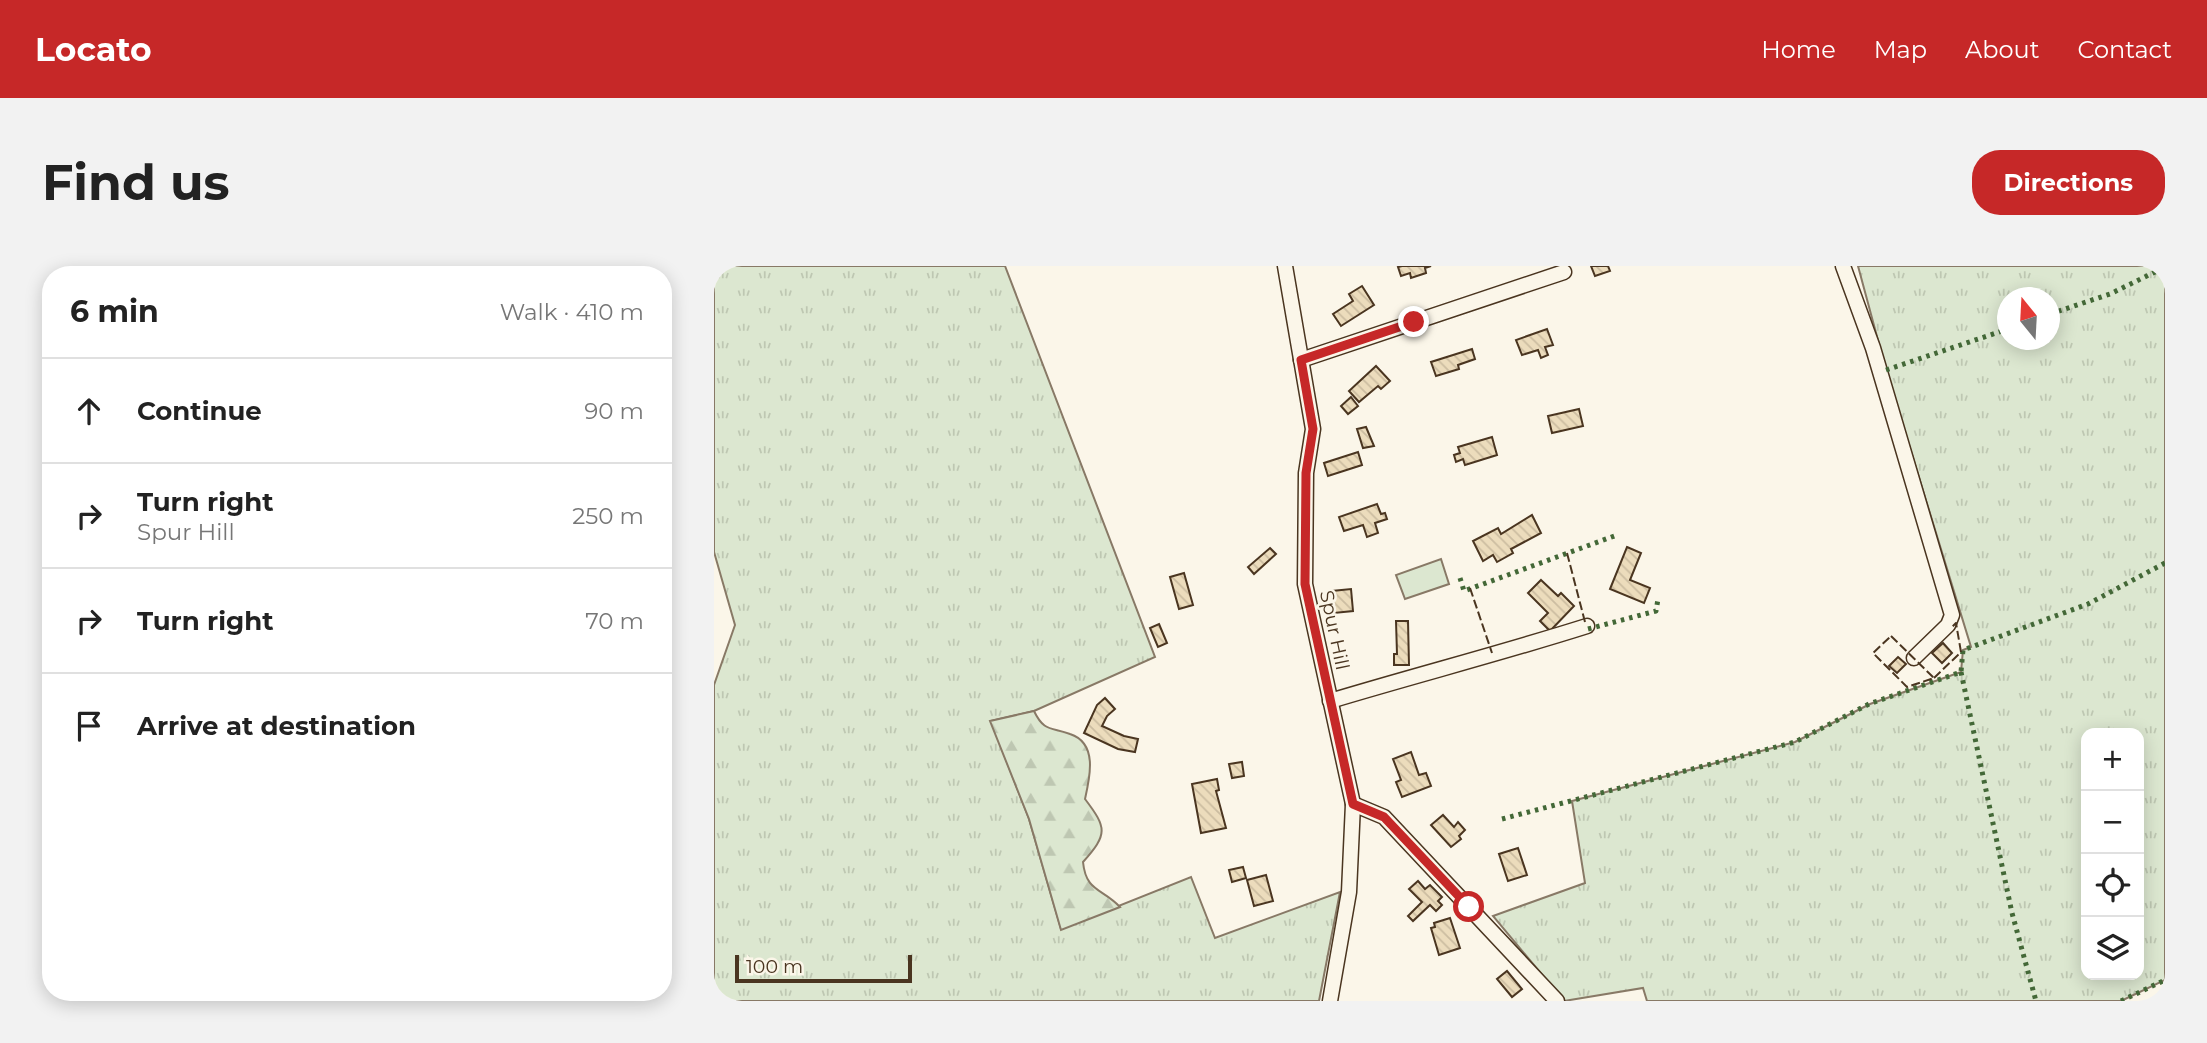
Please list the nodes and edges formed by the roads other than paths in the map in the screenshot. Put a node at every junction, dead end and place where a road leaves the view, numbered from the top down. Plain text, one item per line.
1 (1285, 266) edge
2 (1843, 266) edge
3 (1563, 272) dead end
4 (1301, 360) junction
5 (1587, 626) dead end
6 (1914, 658) dead end
7 (1331, 701) junction
8 (1353, 804) junction
9 (1330, 1001) edge
10 (1557, 1001) edge

1 - 4 street, Spur Hill
2 - 6 street
3 - 4 street
4 - 7 street, Spur Hill
5 - 7 street
7 - 8 street, Spur Hill
8 - 9 street, Spur Hill
8 - 10 street

